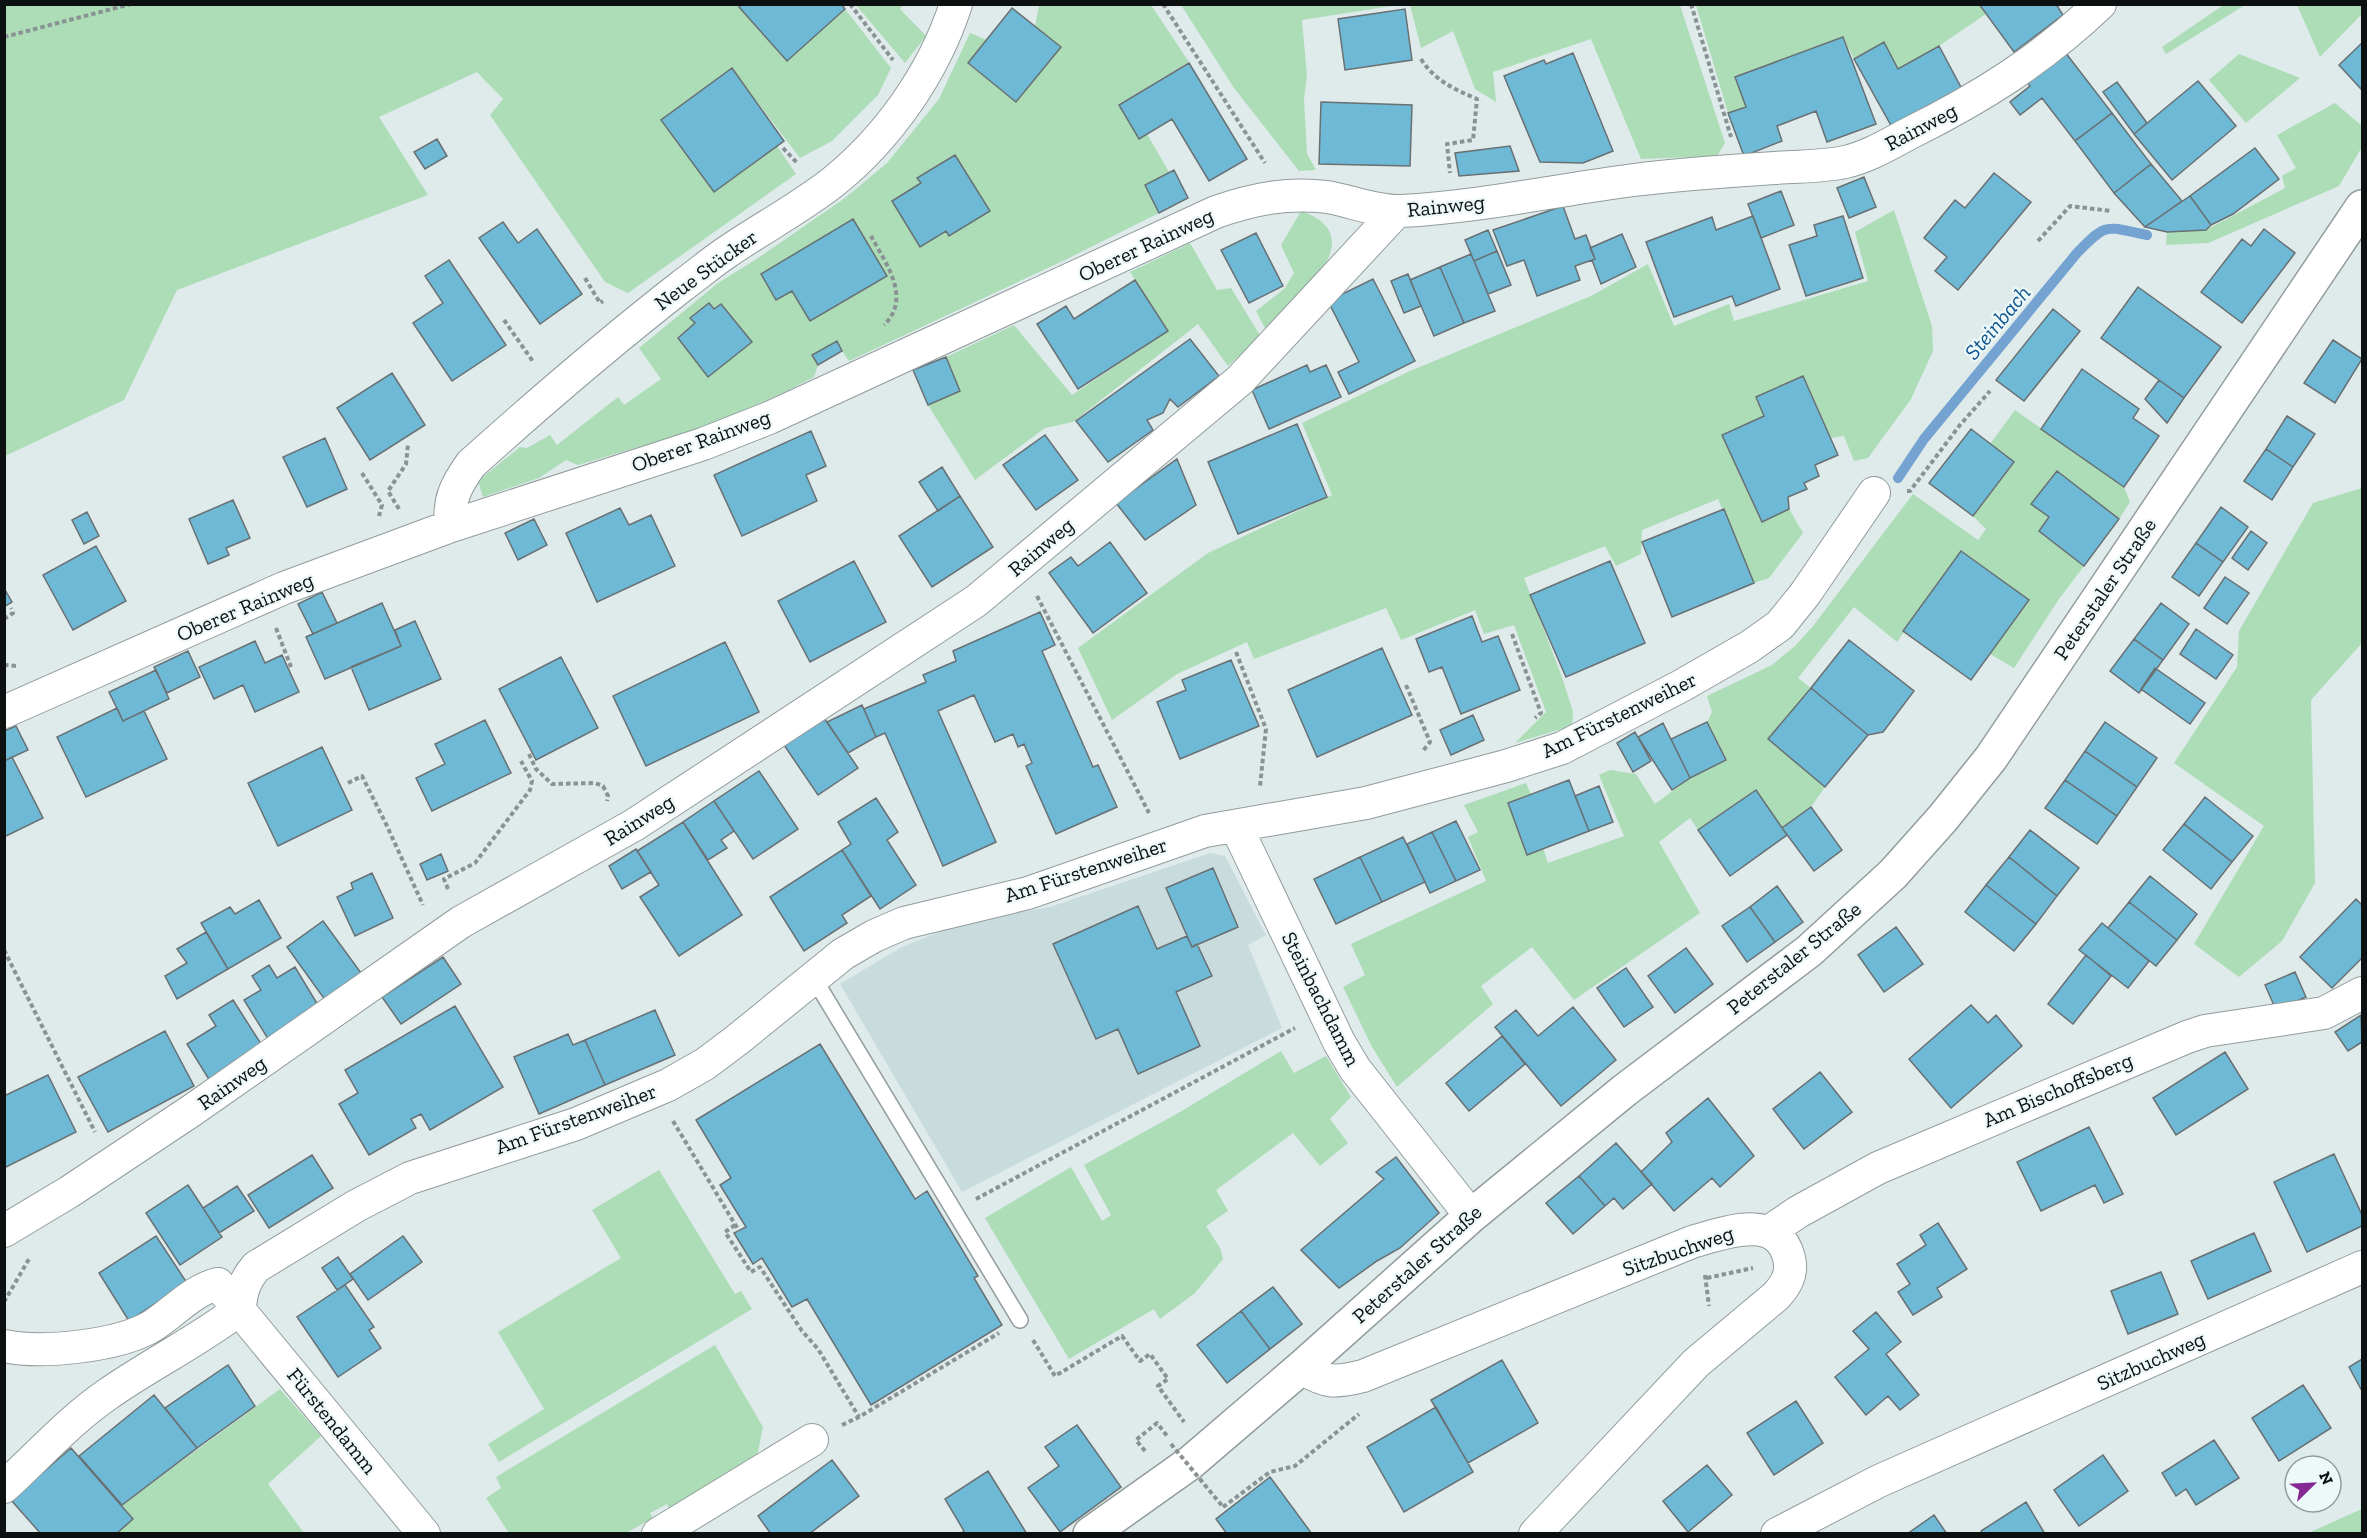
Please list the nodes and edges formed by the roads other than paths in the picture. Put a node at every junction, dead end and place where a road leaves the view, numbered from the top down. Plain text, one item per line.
1 (956, 4) edge
2 (2100, 4) edge
3 (2362, 207) edge
4 (1397, 211) junction
5 (1874, 493) road end
6 (451, 526) junction
7 (4, 712) edge
8 (1251, 823) junction
9 (813, 977) junction
10 (2362, 993) edge
11 (1471, 1216) junction
12 (4, 1231) edge
13 (1770, 1232) junction
14 (2362, 1267) edge
15 (240, 1309) junction
16 (1020, 1320) road end
17 (4, 1346) edge
18 (1301, 1368) junction
19 (812, 1440) dead end
20 (4, 1487) edge
21 (424, 1533) edge
22 (658, 1533) edge
23 (1090, 1533) edge
24 (1534, 1533) edge
25 (1777, 1533) edge

1 - 6 street, Neue Stücker
2 - 4 street, Rainweg
3 - 11 main road, Peterstaler Straße
4 - 6 street, Oberer Rainweg
4 - 12 street, Rainweg
5 - 8 street, Am Fürstenweiher
6 - 7 street, Oberer Rainweg
8 - 9 street, Am Fürstenweiher
8 - 11 street, Steinbachdamm
9 - 15 street, Am Fürstenweiher
9 - 16 lane
10 - 13 street, Am Bischoffsberg
11 - 18 main road, Peterstaler Straße
13 - 18 street, Sitzbuchweg
13 - 24 street
14 - 25 street, Sitzbuchweg
15 - 17 street
15 - 20 street
15 - 21 street, Fürstendamm
18 - 23 main road, Peterstaler Straße
19 - 22 street

